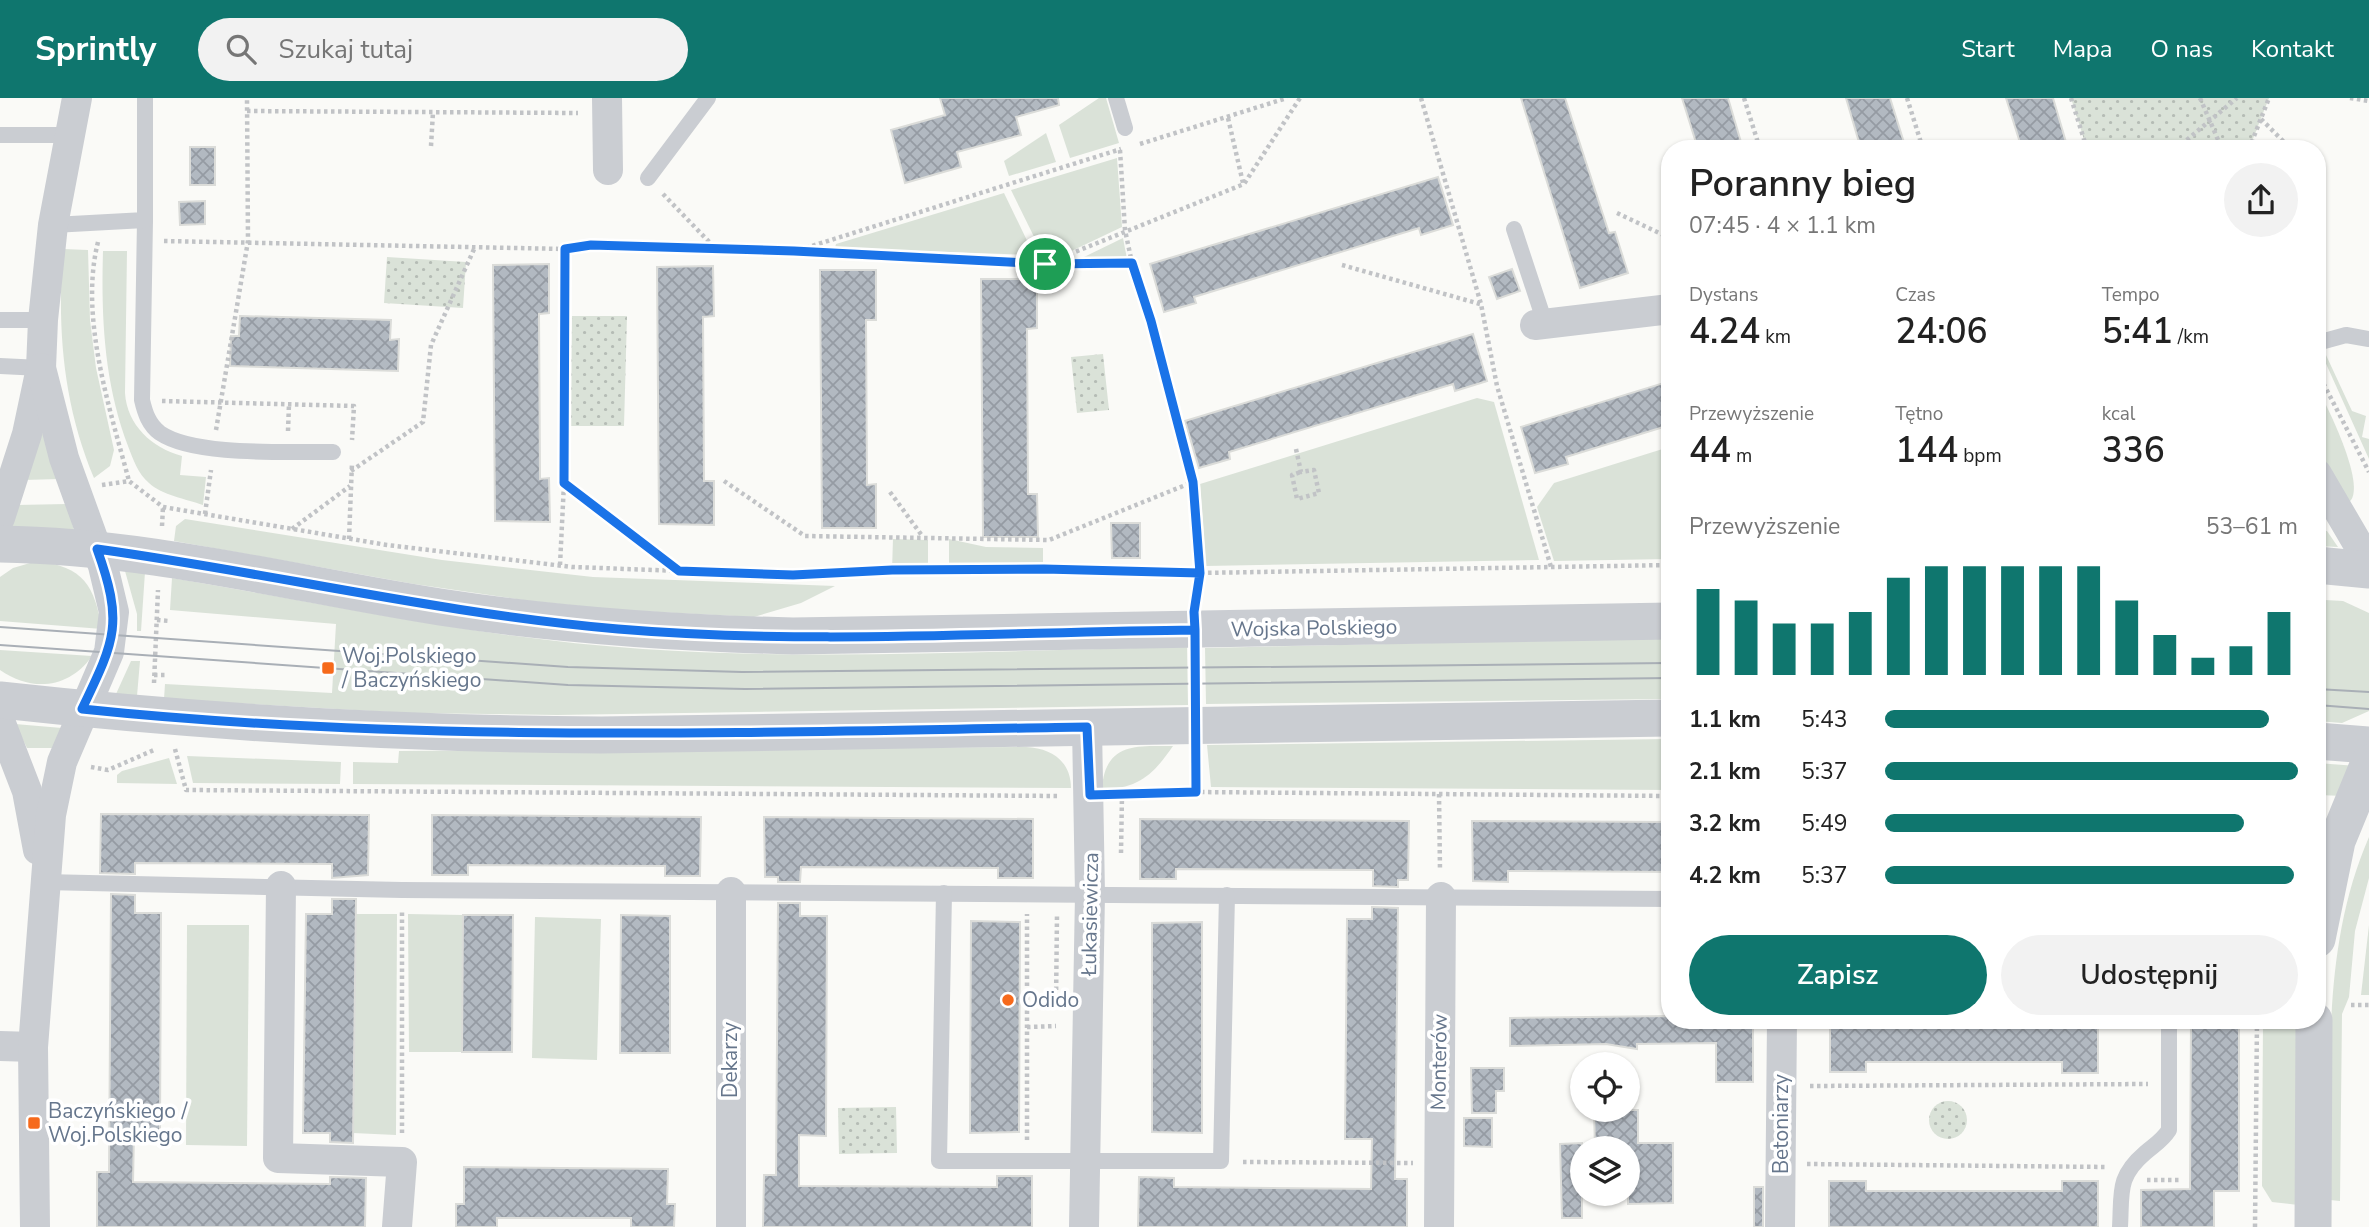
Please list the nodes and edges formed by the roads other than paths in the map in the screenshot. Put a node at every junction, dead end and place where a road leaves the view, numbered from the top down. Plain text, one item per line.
1 (77, 98) edge
2 (145, 98) edge
3 (708, 98) edge
4 (1116, 98) edge
5 (607, 106) edge
6 (1125, 128) dead end
7 (0, 135) edge
8 (71, 135) junction
9 (608, 170) dead end
10 (648, 178) road end
11 (145, 220) junction
12 (53, 225) junction
13 (1514, 229) dead end
14 (1661, 310) edge
15 (0, 320) edge
16 (43, 320) junction
17 (1540, 324) joint
18 (2369, 339) edge
19 (2326, 341) edge
20 (0, 366) edge
21 (41, 368) junction
22 (333, 452) dead end
23 (2326, 489) edge
24 (0, 518) edge
25 (0, 544) edge
26 (97, 549) junction
27 (2369, 563) edge
28 (2326, 566) edge
29 (2369, 570) edge
30 (1661, 621) edge
31 (0, 701) edge
32 (82, 709) junction
33 (1661, 718) edge
34 (0, 720) edge
35 (1087, 727) junction
36 (2326, 742) edge
37 (2369, 745) edge
38 (2369, 763) edge
39 (44, 882) junction
40 (281, 887) junction
41 (1441, 887) junction
42 (731, 892) junction
43 (944, 893) junction
44 (1090, 894) junction
45 (1227, 895) junction
46 (2326, 895) edge
47 (1661, 899) edge
48 (1782, 1029) edge
49 (2169, 1029) edge
50 (2315, 1029) edge
51 (0, 1046) edge
52 (33, 1047) junction
53 (1086, 1162) junction
54 (34, 1227) edge
55 (397, 1227) edge
56 (731, 1227) edge
57 (1084, 1227) edge
58 (1439, 1227) edge
59 (1780, 1227) edge
60 (2120, 1227) edge
61 (2313, 1227) edge

1 - 8 street
2 - 11 lane
3 - 10 lane
4 - 6 lane
5 - 9 street
7 - 8 lane
8 - 12 street
11 - 12 lane
11 - 22 lane
12 - 16 street
13 - 17 lane
14 - 17 street
15 - 16 lane
16 - 21 street
18 - 19 lane
20 - 21 lane
21 - 24 street
21 - 26 street
23 - 27 street
25 - 26 street, Wojska Polskiego
26 - 30 street, Wojska Polskiego
26 - 32 street
28 - 29 street
31 - 32 street
32 - 35 street
32 - 39 street
33 - 35 street
34 - 39 street
35 - 44 street, Łukasiewicza
36 - 37 street
38 - 46 street
39 - 40 lane
39 - 52 street
40 - 42 lane
40 - 55 street
41 - 45 lane
41 - 47 lane
41 - 58 street, Monterów
42 - 43 lane
42 - 56 street, Dekarzy
43 - 44 lane
43 - 53 lane
44 - 45 lane
44 - 53 street, Łukasiewicza
45 - 53 lane
48 - 59 street, Betoniarzy
49 - 60 lane
50 - 61 street
51 - 52 street
52 - 54 street
53 - 57 street, Łukasiewicza

